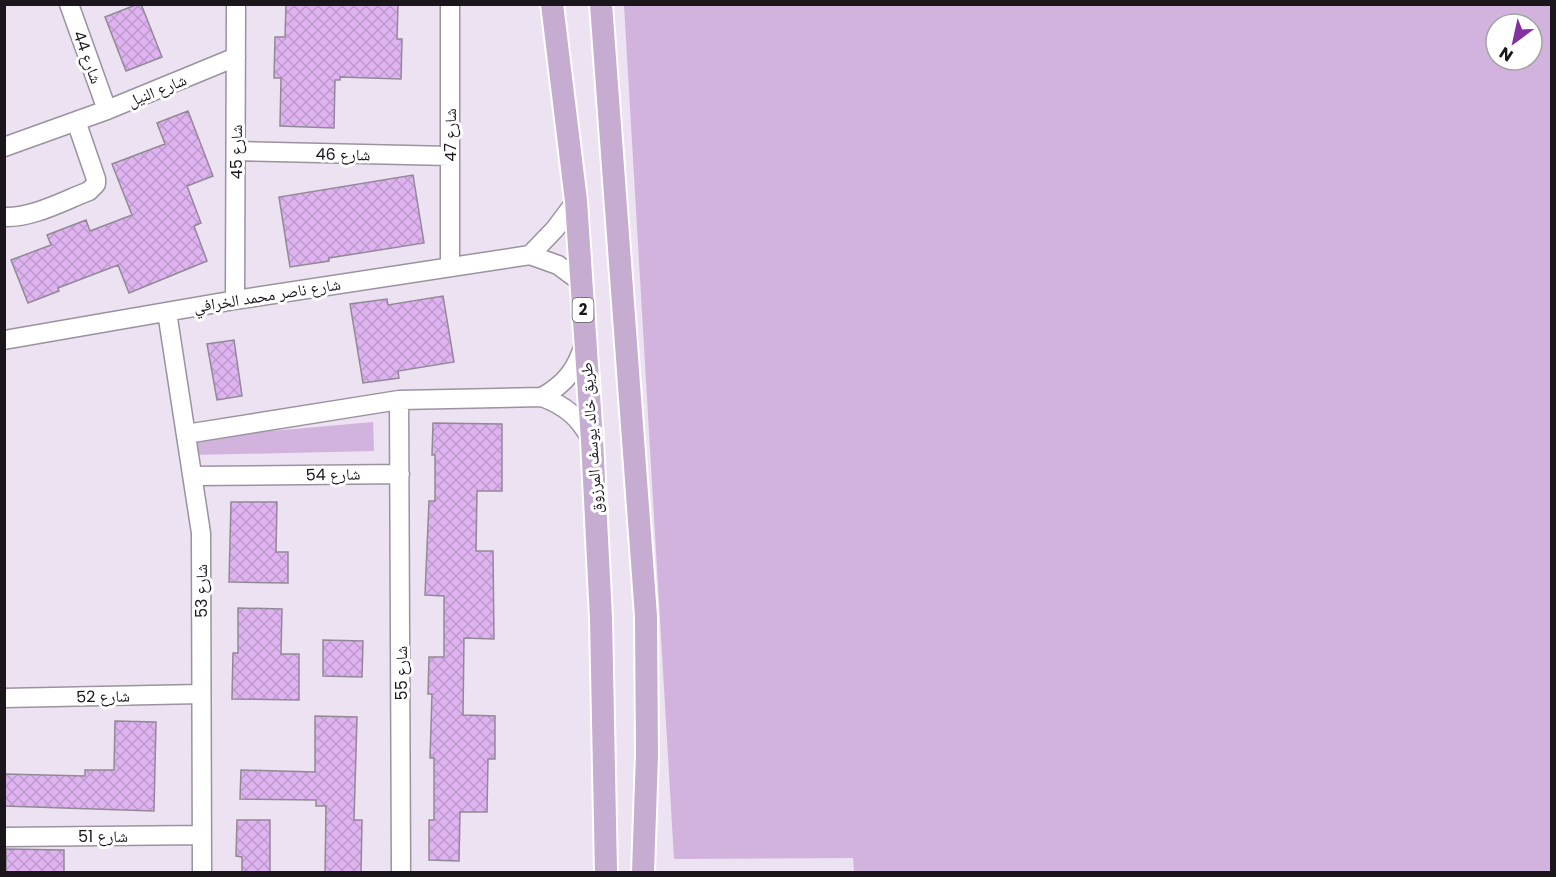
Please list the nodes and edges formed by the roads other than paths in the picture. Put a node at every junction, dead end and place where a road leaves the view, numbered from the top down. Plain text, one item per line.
1 (69, 4) edge
2 (236, 4) edge
3 (450, 4) edge
4 (552, 4) edge
5 (601, 4) edge
6 (236, 57) junction
7 (107, 110) junction
8 (76, 121) junction
9 (4, 147) edge
10 (236, 151) junction
11 (450, 156) junction
12 (576, 201) junction
13 (4, 217) edge
14 (530, 255) junction
15 (450, 266) junction
16 (581, 282) junction
17 (235, 300) junction
18 (167, 312) junction
19 (4, 340) edge
20 (585, 342) junction
21 (542, 397) junction
22 (399, 400) junction
23 (186, 434) junction
24 (591, 440) junction
25 (400, 474) junction
26 (192, 476) junction
27 (201, 694) junction
28 (4, 698) edge
29 (202, 835) junction
30 (4, 837) edge
31 (202, 873) edge
32 (401, 873) edge
33 (606, 873) edge
34 (643, 873) edge

1 - 7 street, شارع 44
2 - 6 street, شارع 45
3 - 11 street, شارع 47
4 - 12 main road, طريق خالد يوسف المرزوق / 2
5 - 34 main road
6 - 7 street, شارع النيل
6 - 10 street, شارع 45
7 - 8 street, شارع النيل
8 - 9 street, شارع النيل
8 - 13 street
10 - 11 street, شارع 46
10 - 17 street, شارع 45
11 - 15 street, شارع 47
12 - 14 street
12 - 16 main road, طريق خالد يوسف المرزوق / 2
14 - 15 street, شارع ناصر محمد الخرافي
14 - 16 street, شارع ناصر محمد الخرافي
15 - 17 street, شارع ناصر محمد الخرافي
16 - 20 main road, طريق خالد يوسف المرزوق / 2
17 - 18 street, شارع ناصر محمد الخرافي
18 - 19 street, شارع ناصر محمد الخرافي
18 - 23 street, شارع 53
20 - 21 street
20 - 24 main road, طريق خالد يوسف المرزوق / 2
21 - 22 street
21 - 24 street
22 - 23 street
22 - 25 street
23 - 26 street, شارع 53
24 - 33 main road, طريق خالد يوسف المرزوق / 2
25 - 26 street, شارع 54
25 - 32 street, شارع 55
26 - 27 street, شارع 53
27 - 28 street, شارع 52
27 - 29 street, شارع 53
29 - 30 street, شارع 51
29 - 31 street, شارع 53

